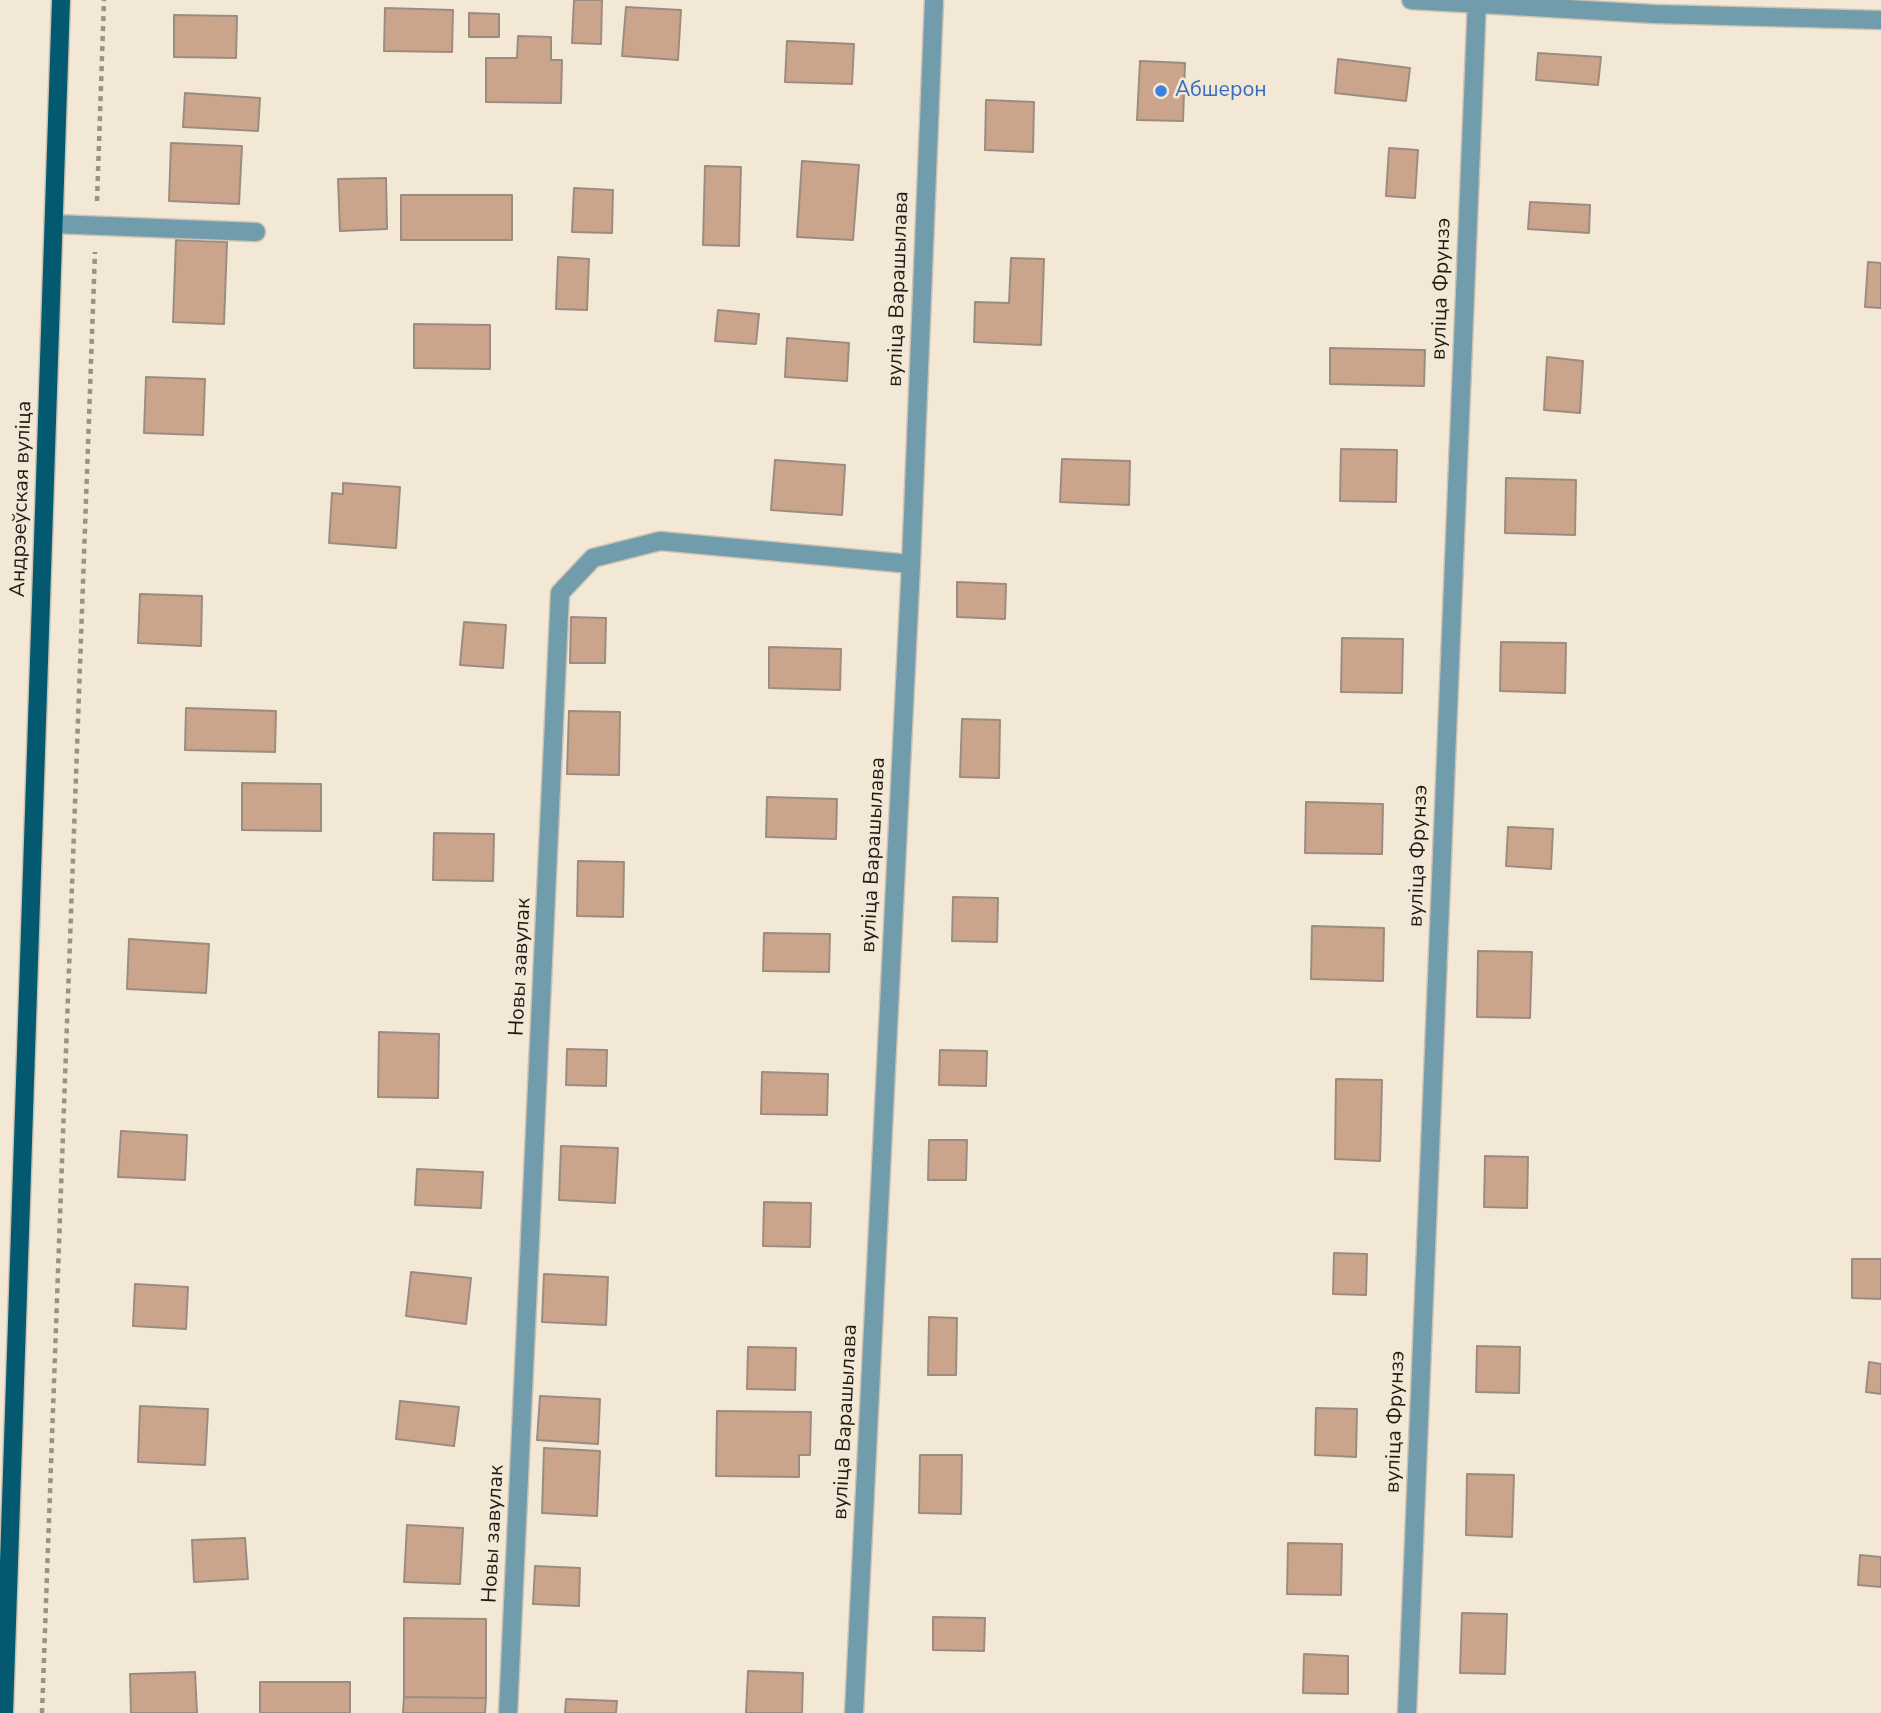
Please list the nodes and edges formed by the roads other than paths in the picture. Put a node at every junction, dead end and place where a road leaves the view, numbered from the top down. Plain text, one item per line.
1 (61, 0) edge
2 (934, 0) edge
3 (1411, 0) edge
4 (1477, 2) edge
5 (1881, 20) edge
6 (54, 224) junction
7 (256, 232) dead end
8 (911, 564) junction
9 (5, 1713) edge
10 (508, 1713) edge
11 (854, 1713) edge
12 (1407, 1713) edge

1 - 6 main road, Андрэеўская вуліца
2 - 8 street, вуліца Варашылава
3 - 4 street
4 - 5 street
4 - 12 street, вуліца Фрунзэ
6 - 7 street
6 - 9 main road, Андрэеўская вуліца
8 - 10 street, Новы завулак
8 - 11 street, вуліца Варашылава

